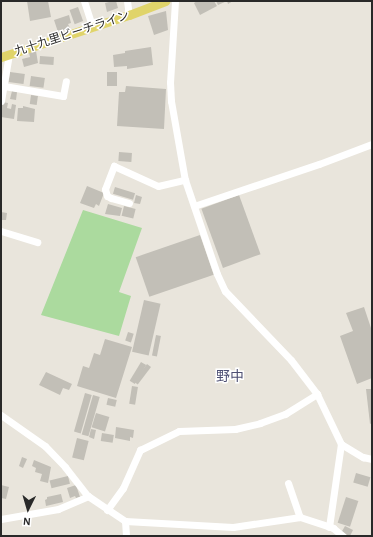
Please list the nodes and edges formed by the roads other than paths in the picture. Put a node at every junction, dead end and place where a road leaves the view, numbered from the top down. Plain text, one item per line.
1 (84, 1) edge
2 (127, 1) edge
3 (165, 1) edge
4 (175, 1) edge
5 (130, 15) junction
6 (93, 28) junction
7 (5, 56) edge
8 (66, 81) dead end
9 (4, 86) junction
10 (1, 101) edge
11 (372, 144) edge
12 (185, 180) junction
13 (129, 203) dead end
14 (194, 206) junction
15 (1, 231) edge
16 (37, 242) dead end
17 (317, 394) junction
18 (1, 415) edge
19 (341, 444) junction
20 (372, 459) edge
21 (288, 483) dead end
22 (88, 496) junction
23 (107, 510) junction
24 (300, 518) junction
25 (1, 520) edge
26 (125, 521) junction
27 (329, 527) junction
28 (126, 536) edge
29 (343, 536) edge

1 - 6 street
2 - 5 street
3 - 5 main road, 九十九里ビーチライン
4 - 12 street
5 - 6 main road, 九十九里ビーチライン
6 - 7 main road, 九十九里ビーチライン
7 - 9 street
8 - 9 street
9 - 10 street
11 - 14 street
12 - 13 street
12 - 14 street
14 - 17 street
15 - 16 street
17 - 19 street
17 - 23 street
18 - 22 street
19 - 20 street
19 - 27 street
21 - 24 street
22 - 23 street
22 - 25 street
23 - 26 street
24 - 26 street
24 - 27 street
26 - 28 street
27 - 29 street

